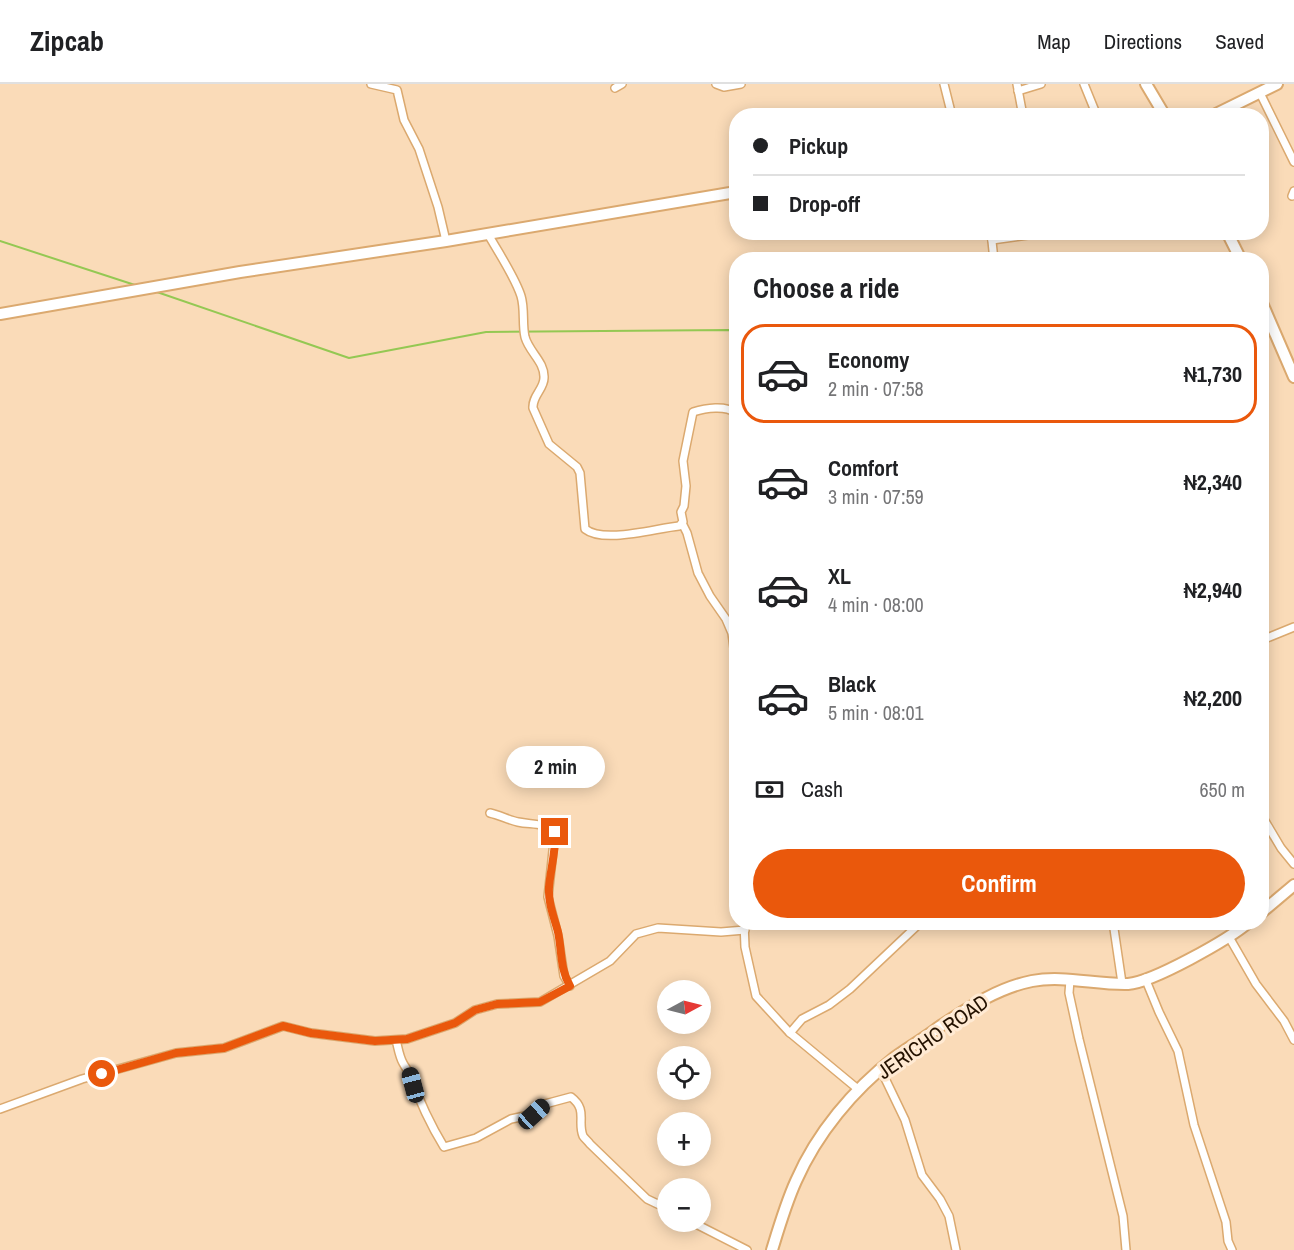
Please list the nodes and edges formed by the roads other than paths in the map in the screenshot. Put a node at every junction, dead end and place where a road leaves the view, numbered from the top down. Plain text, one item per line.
1 (371, 84) edge
2 (716, 84) edge
3 (741, 84) edge
4 (944, 84) edge
5 (1041, 84) edge
6 (1084, 84) edge
7 (1146, 84) edge
8 (1277, 84) edge
9 (1017, 88) edge
10 (1260, 93) junction
11 (950, 108) edge
12 (1021, 108) edge
13 (1094, 108) edge
14 (1160, 108) edge
15 (1229, 108) edge
16 (1267, 108) edge
17 (1269, 111) edge
18 (1294, 162) edge
19 (729, 193) edge
20 (488, 234) junction
21 (446, 241) junction
22 (0, 314) edge
23 (1269, 319) edge
24 (1294, 377) edge
25 (729, 410) edge
26 (682, 523) junction
27 (729, 626) edge
28 (1294, 627) edge
29 (1269, 637) edge
30 (490, 813) dead end
31 (1269, 828) edge
32 (1294, 864) edge
33 (1294, 885) edge
34 (1269, 906) edge
35 (729, 930) edge
36 (745, 930) edge
37 (913, 930) edge
38 (1114, 930) edge
39 (1238, 930) edge
40 (1229, 937) junction
41 (1145, 978) junction
42 (1070, 980) junction
43 (1122, 983) junction
44 (570, 986) junction
45 (789, 1033) junction
46 (396, 1040) junction
47 (1294, 1040) edge
48 (881, 1070) junction
49 (859, 1090) junction
50 (0, 1108) edge
51 (657, 1204) edge
52 (711, 1232) edge
53 (747, 1250) edge
54 (772, 1250) edge
55 (956, 1250) edge
56 (1125, 1250) edge
57 (1232, 1250) edge

1 - 21 street
2 - 3 street
4 - 11 street
5 - 9 street
6 - 13 street
7 - 14 main road
8 - 10 main road
9 - 12 street
10 - 15 main road
10 - 16 street
17 - 18 street
19 - 20 main road
20 - 21 main road
20 - 26 street
21 - 22 main road
23 - 24 main road
25 - 26 street
26 - 27 street
28 - 29 street
30 - 44 street
31 - 32 street
33 - 34 main road
35 - 44 street
36 - 45 street
37 - 45 street
38 - 43 street
39 - 40 main road, JERICHO ROAD
40 - 41 main road, JERICHO ROAD
40 - 47 street
41 - 43 main road, JERICHO ROAD
41 - 57 street
42 - 43 main road, JERICHO ROAD
42 - 48 main road, JERICHO ROAD
42 - 56 street
44 - 46 street
45 - 49 street
46 - 50 street
46 - 51 street
48 - 49 main road, JERICHO ROAD
48 - 55 street
49 - 54 main road, JERICHO ROAD
52 - 53 street

